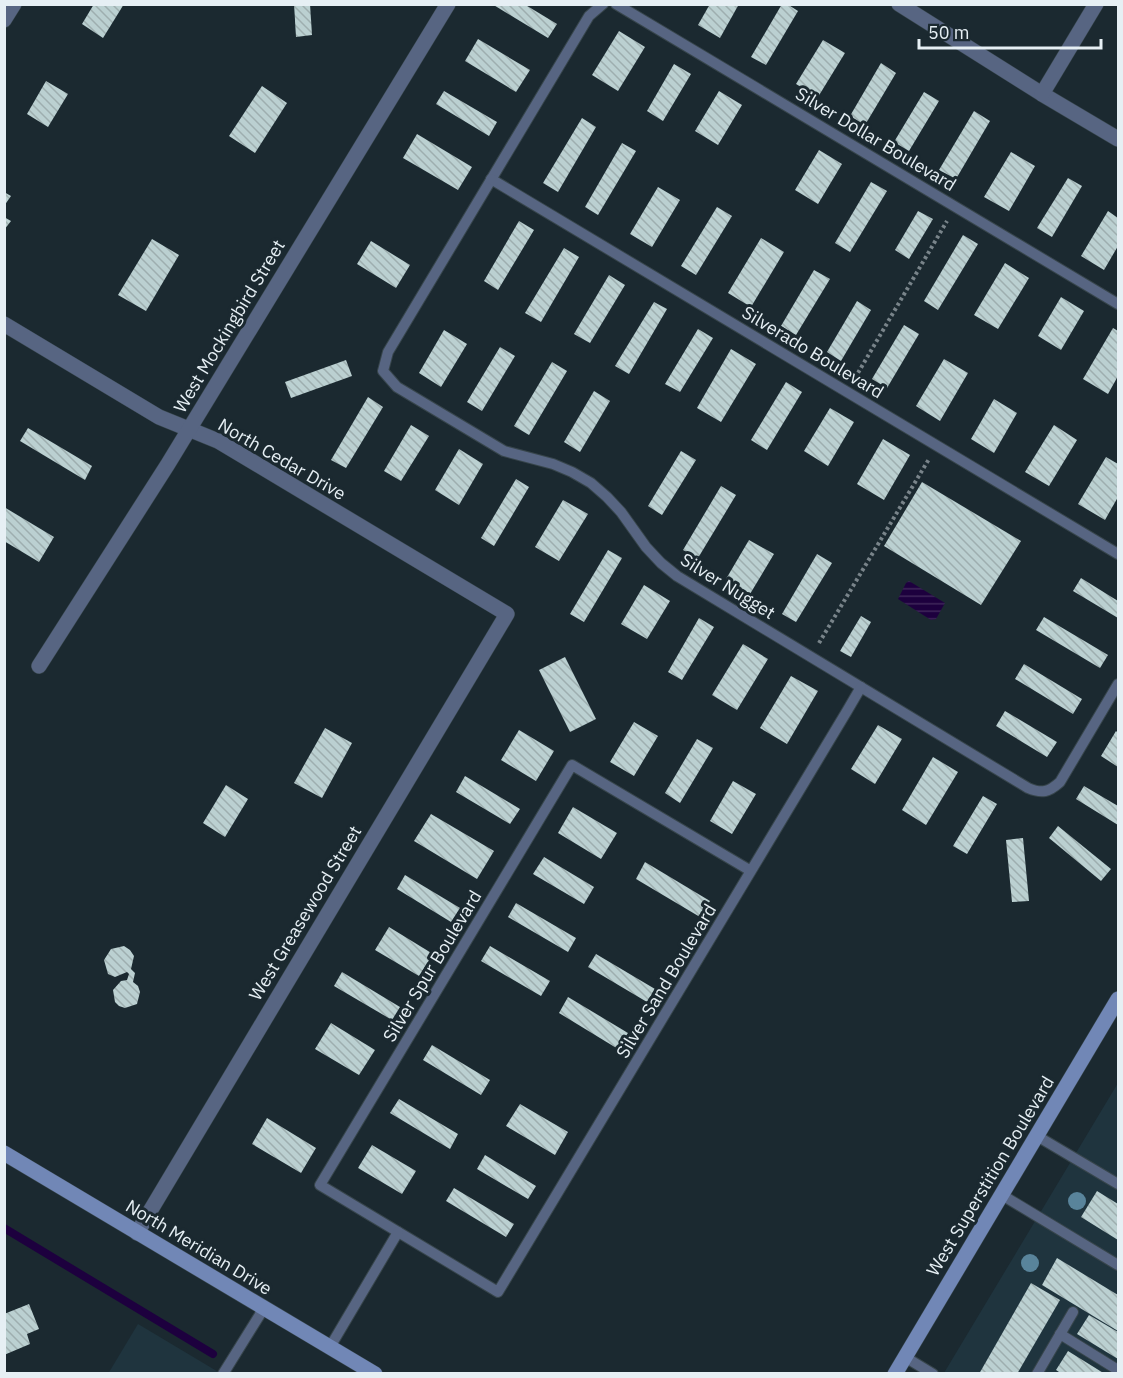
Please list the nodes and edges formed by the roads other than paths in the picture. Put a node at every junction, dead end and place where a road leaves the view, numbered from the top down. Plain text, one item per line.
1 (14, 4) edge
2 (448, 4) edge
3 (603, 4) edge
4 (616, 4) edge
5 (899, 4) edge
6 (1096, 4) edge
7 (4, 20) edge
8 (1042, 94) junction
9 (1119, 139) edge
10 (491, 178) junction
11 (1119, 304) edge
12 (4, 324) edge
13 (189, 429) junction
14 (1119, 554) edge
15 (507, 614) joint
16 (39, 666) dead end
17 (1119, 684) edge
18 (861, 687) junction
19 (751, 871) junction
20 (1119, 999) edge
21 (1037, 1136) junction
22 (4, 1153) edge
23 (1119, 1184) edge
24 (1002, 1195) junction
25 (398, 1232) junction
26 (137, 1233) junction
27 (1119, 1265) edge
28 (264, 1308) junction
29 (1073, 1312) dead end
30 (1060, 1334) junction
31 (330, 1347) junction
32 (905, 1357) junction
33 (1119, 1370) edge
34 (1039, 1373) edge
35 (223, 1374) edge
36 (375, 1374) edge
37 (895, 1374) edge
38 (933, 1374) edge

1 - 7 street
2 - 13 street, West Mockingbird Street
3 - 10 lane
4 - 11 lane, Silver Dollar Boulevard
5 - 8 street
6 - 8 street
8 - 9 street
10 - 14 lane, Silverado Boulevard
10 - 18 lane, Silver Nugget
12 - 13 street, North Cedar Drive
13 - 15 street, North Cedar Drive
13 - 16 street, West Mockingbird Street
15 - 26 street, West Greasewood Street
17 - 18 lane, Silver Nugget
18 - 19 lane, Silver Sand Boulevard
19 - 25 lane, Silver Sand Boulevard
19 - 25 lane, Silver Spur Boulevard
20 - 21 main road, West Superstition Boulevard
21 - 23 lane
21 - 24 main road, West Superstition Boulevard
22 - 26 main road, North Meridian Drive
24 - 27 lane
24 - 32 main road, West Superstition Boulevard
25 - 31 lane
26 - 28 main road, North Meridian Drive
28 - 31 main road, North Meridian Drive
28 - 35 lane
29 - 30 lane
30 - 33 lane
30 - 34 lane
31 - 36 main road, North Meridian Drive
32 - 37 main road, West Superstition Boulevard
32 - 38 lane

